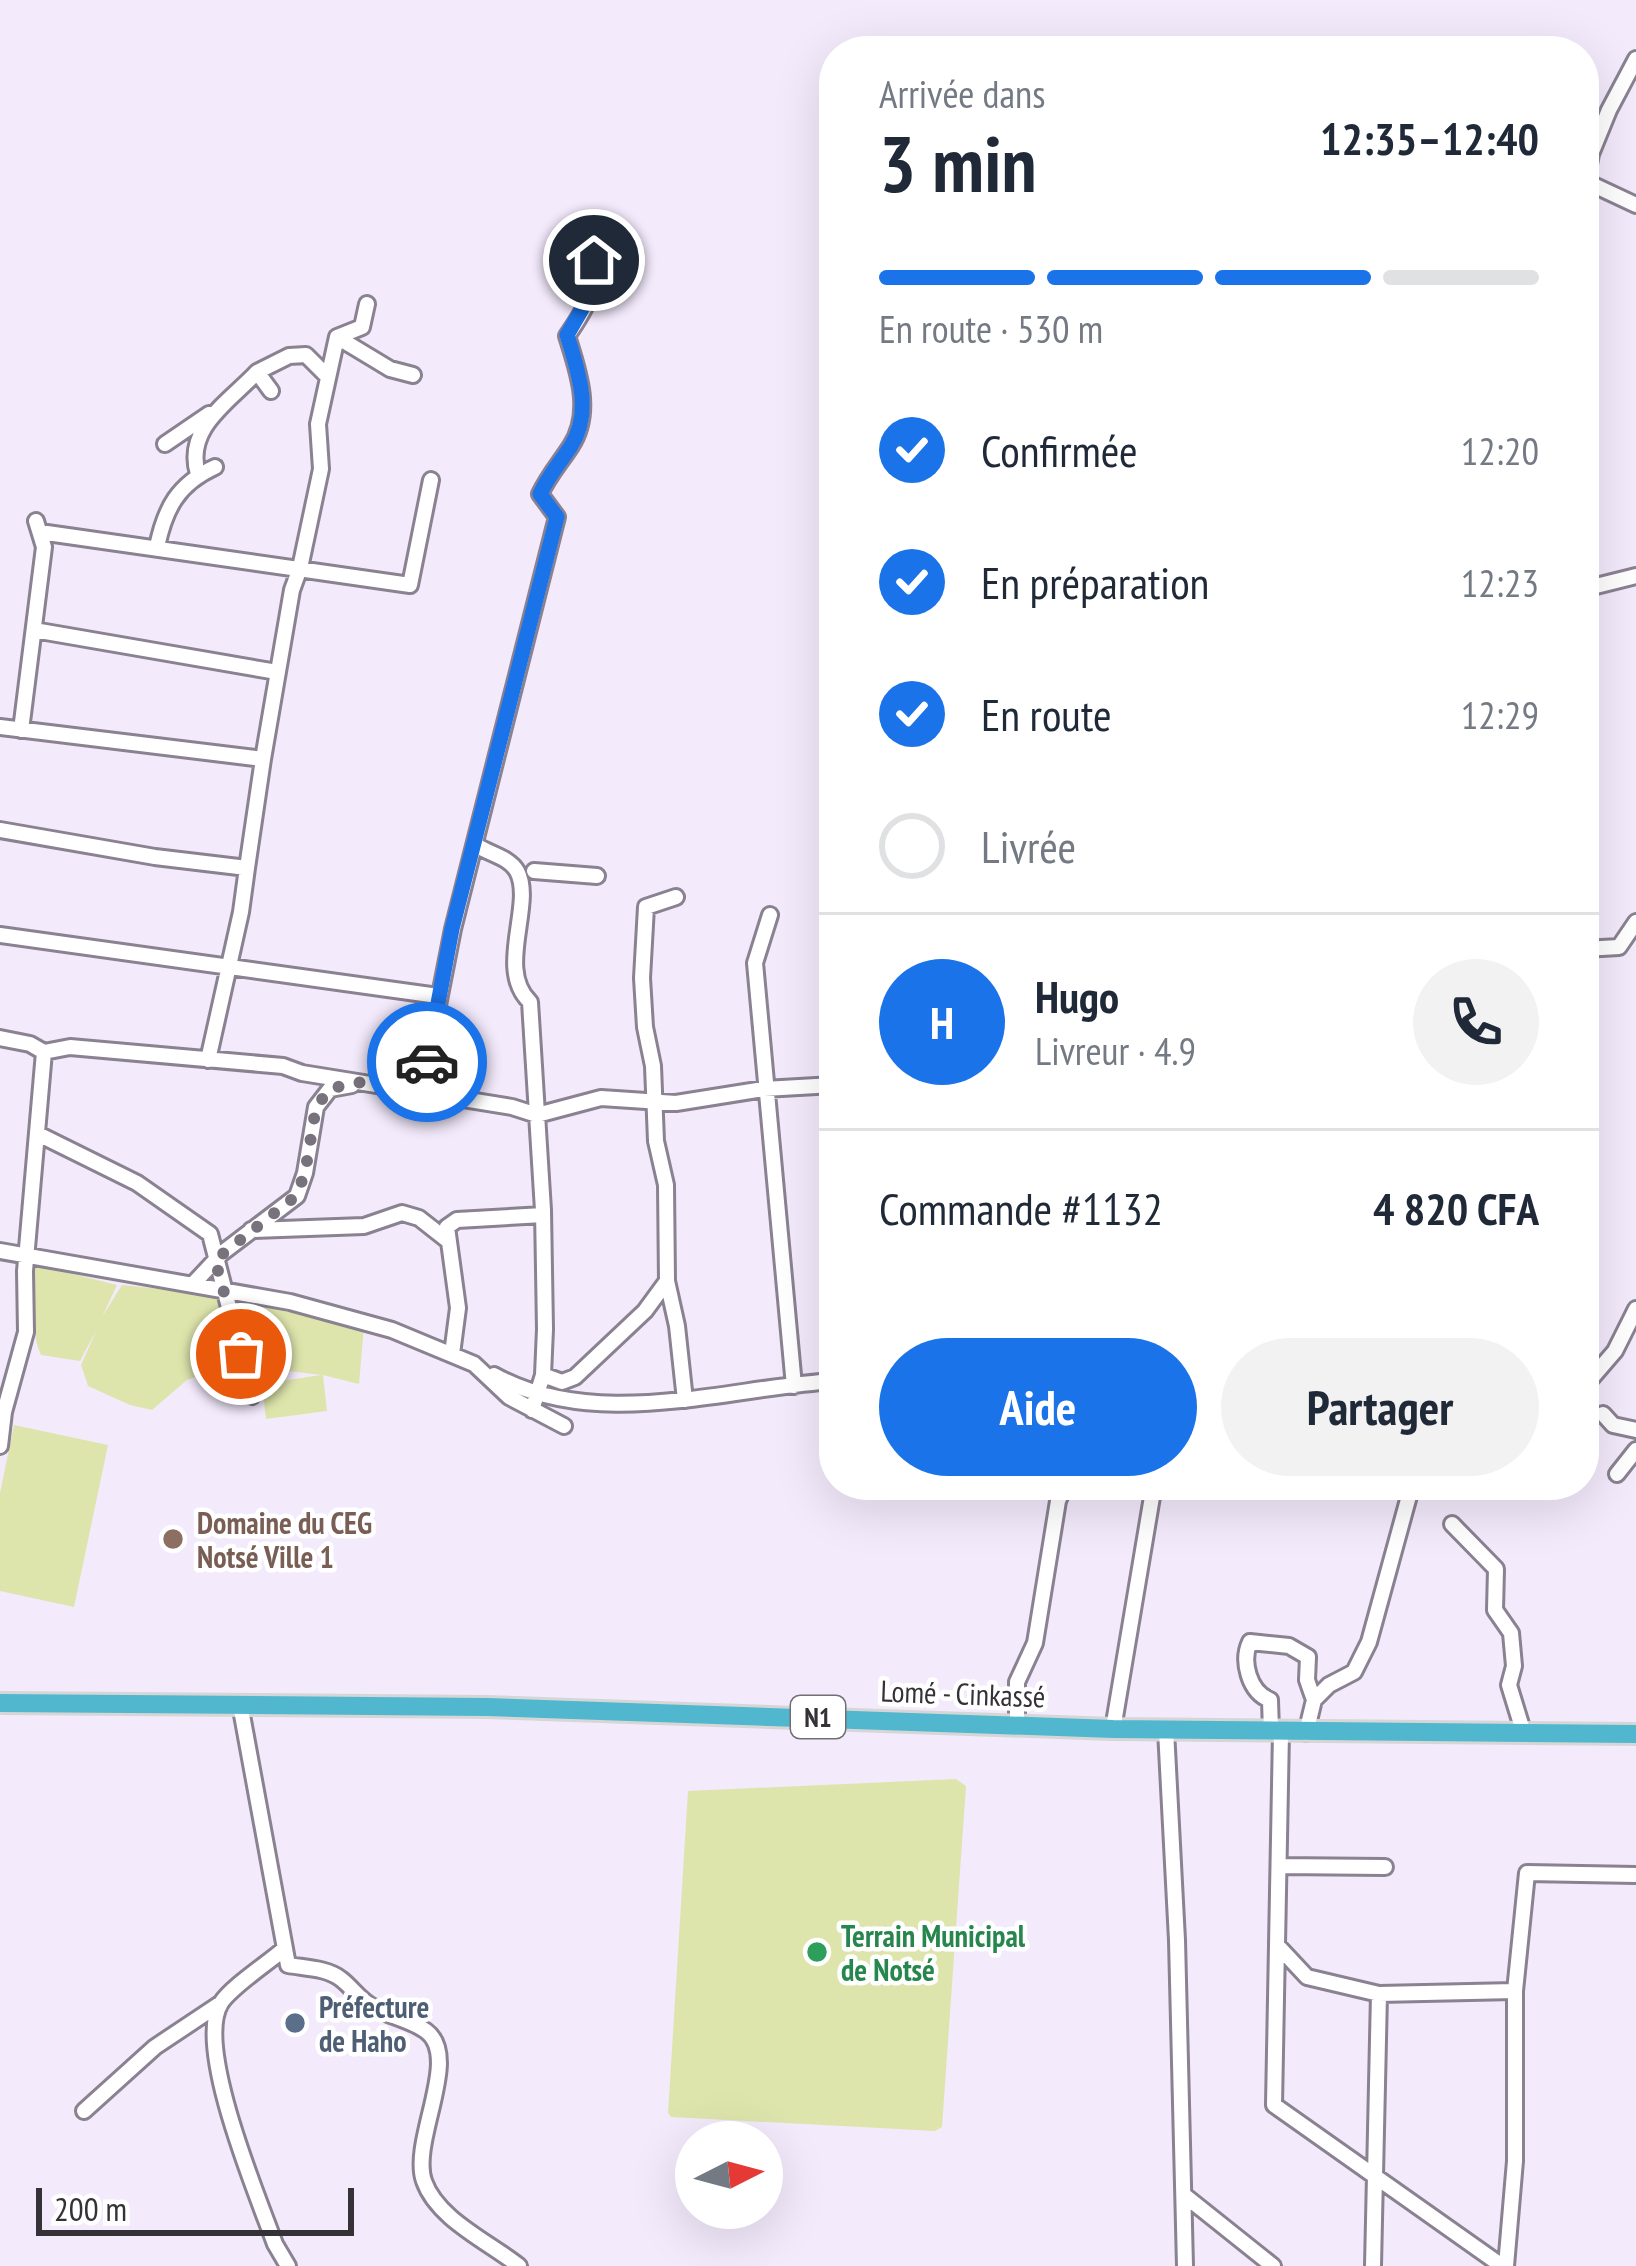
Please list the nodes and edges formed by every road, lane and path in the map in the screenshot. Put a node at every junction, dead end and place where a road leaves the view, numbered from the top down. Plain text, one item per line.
1 (1636, 59) edge
2 (1599, 136) edge
3 (1599, 191) edge
4 (1636, 205) edge
5 (588, 248) dead end
6 (368, 304) dead end
7 (338, 337) junction
8 (257, 372) junction
9 (326, 375) junction
10 (413, 375) dead end
11 (271, 391) dead end
12 (209, 414) junction
13 (165, 444) dead end
14 (215, 467) dead end
15 (198, 474) junction
16 (431, 480) dead end
17 (157, 547) junction
18 (300, 568) junction
19 (1636, 576) edge
20 (1599, 585) edge
21 (34, 630) junction
22 (277, 672) junction
23 (0, 728) edge
24 (21, 730) junction
25 (263, 759) junction
26 (0, 830) edge
27 (476, 845) junction
28 (247, 868) junction
29 (534, 871) dead end
30 (597, 876) dead end
31 (676, 897) dead end
32 (770, 915) dead end
33 (1636, 922) edge
34 (0, 935) edge
35 (1599, 949) edge
36 (228, 969) junction
37 (438, 996) junction
38 (0, 1038) edge
39 (44, 1052) junction
40 (208, 1060) junction
41 (357, 1082) junction
42 (819, 1086) edge
43 (764, 1089) junction
44 (421, 1092) junction
45 (654, 1102) junction
46 (537, 1115) junction
47 (38, 1134) junction
48 (543, 1215) junction
49 (251, 1230) junction
50 (447, 1240) junction
51 (0, 1251) edge
52 (26, 1257) junction
53 (215, 1260) junction
54 (667, 1281) junction
55 (194, 1283) junction
56 (224, 1289) junction
57 (1636, 1310) edge
58 (452, 1354) junction
59 (473, 1364) junction
60 (1599, 1370) edge
61 (543, 1376) junction
62 (819, 1384) edge
63 (794, 1386) junction
64 (537, 1394) junction
65 (252, 1396) dead end
66 (685, 1400) junction
67 (532, 1410) junction
68 (2, 1413) edge
69 (1603, 1414) dead end
70 (564, 1426) dead end
71 (1636, 1430) edge
72 (0, 1446) edge
73 (1636, 1450) edge
74 (1617, 1474) dead end
75 (1058, 1500) edge
76 (1151, 1500) edge
77 (1408, 1500) edge
78 (1452, 1523) dead end
79 (1314, 1700) junction
80 (0, 1703) edge
81 (239, 1704) junction
82 (1017, 1725) junction
83 (1113, 1730) junction
84 (1166, 1730) junction
85 (1276, 1732) junction
86 (1306, 1733) junction
87 (1523, 1734) junction
88 (1636, 1734) edge
89 (1279, 1866) junction
90 (1385, 1868) dead end
91 (1636, 1875) edge
92 (1278, 1946) junction
93 (284, 1949) junction
94 (1515, 1991) junction
95 (1379, 1994) junction
96 (221, 2002) junction
97 (84, 2111) dead end
98 (1378, 2178) junction
99 (1184, 2195) junction
100 (1270, 2264) edge
101 (288, 2266) edge
102 (519, 2266) edge
103 (1185, 2266) edge
104 (1373, 2266) edge
105 (1504, 2266) edge

1 - 2 street
3 - 4 street
5 - 27 street
6 - 7 street
7 - 9 street
7 - 10 street
8 - 9 street
8 - 11 street
8 - 12 street
9 - 18 street
12 - 13 street
12 - 15 street
14 - 15 street
15 - 17 street
16 - 18 street
17 - 18 street
17 - 21 street
18 - 22 street
19 - 20 street
21 - 22 street
21 - 24 street
22 - 25 street
23 - 24 street
24 - 25 street
25 - 28 street
26 - 28 street
27 - 37 street
27 - 46 street
28 - 36 street
29 - 30 street
31 - 45 street
32 - 43 street
33 - 35 street
34 - 36 street
36 - 37 street
36 - 40 street
37 - 44 street
38 - 39 street
39 - 40 street
39 - 47 street
40 - 41 street
41 - 44 street
41 - 49 street
42 - 43 street
43 - 45 street
43 - 63 street
44 - 46 street
45 - 46 street
45 - 54 street
46 - 48 street
47 - 52 street
47 - 53 street
48 - 50 street
48 - 61 street
49 - 50 street
49 - 53 street
50 - 58 street
51 - 52 street
52 - 55 street
52 - 68 street
53 - 55 street
53 - 56 street
54 - 61 street
54 - 66 street
55 - 56 street
56 - 58 street
56 - 65 street
57 - 60 street
58 - 59 street
59 - 64 street
59 - 67 street
61 - 64 street
62 - 63 street
63 - 66 street
64 - 66 street
64 - 67 street
67 - 70 street
68 - 72 street
69 - 71 street
73 - 74 street
75 - 82 street
76 - 83 street
77 - 79 street
78 - 87 street
79 - 85 street
79 - 86 street
80 - 81 highway, Lomé - Cinkassé / N1
81 - 82 highway, Lomé - Cinkassé / N1
81 - 93 street
82 - 83 highway, Lomé - Cinkassé / N1
83 - 84 highway, Lomé - Cinkassé / N1
84 - 85 highway, Lomé - Cinkassé / N1
84 - 99 street
85 - 86 highway, Lomé - Cinkassé / N1
85 - 89 street
86 - 87 highway, Lomé - Cinkassé / N1
87 - 88 highway, Lomé - Cinkassé / N1
89 - 90 street
89 - 92 street
91 - 94 street
92 - 95 street
92 - 98 street
93 - 96 street
93 - 102 street
94 - 95 street
94 - 105 street
95 - 98 street
96 - 97 street
96 - 101 street
98 - 104 street
98 - 105 street
99 - 100 street
99 - 103 street

